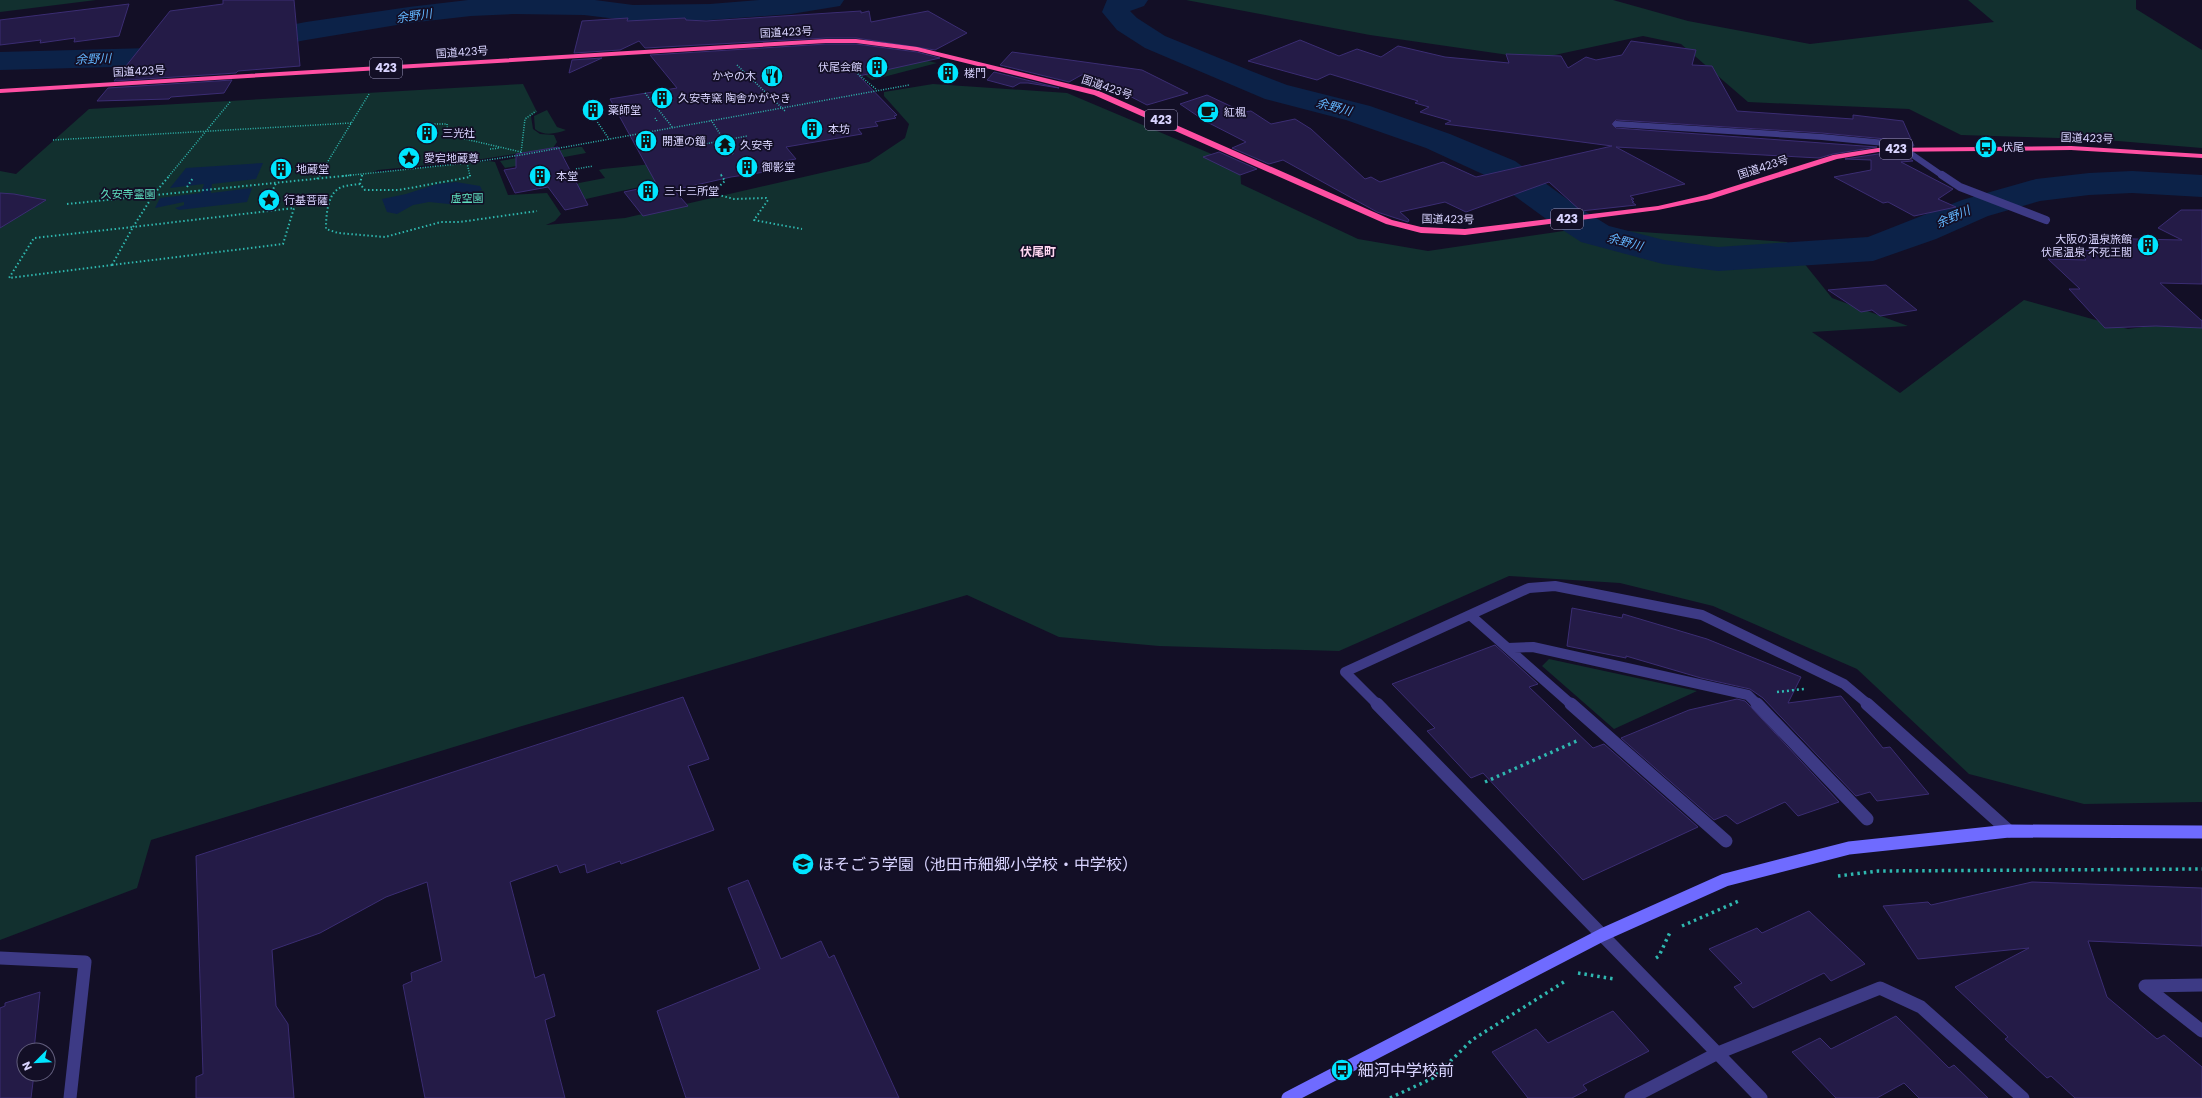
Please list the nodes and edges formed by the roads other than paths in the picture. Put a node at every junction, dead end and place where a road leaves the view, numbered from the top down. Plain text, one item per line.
1 (0, 91) edge
2 (1616, 124) dead end
3 (1904, 149) junction
4 (2202, 156) edge
5 (2046, 220) dead end
6 (1470, 615) junction
7 (1508, 648) junction
8 (1867, 819) dead end
9 (2009, 831) junction
10 (2202, 832) edge
11 (1726, 841) dead end
12 (1602, 935) junction
13 (0, 958) edge
14 (2202, 985) edge
15 (2202, 1031) edge
16 (1718, 1054) junction
17 (70, 1098) edge
18 (1288, 1098) edge
19 (1631, 1098) edge
20 (1761, 1098) edge
21 (2023, 1098) edge

1 - 3 highway, 国道423号 / 423
2 - 3 street
3 - 4 highway, 国道423号 / 423
3 - 5 street
6 - 7 street
6 - 9 street
6 - 12 street
7 - 8 street
7 - 11 street
9 - 10 street
9 - 12 street
12 - 16 street
12 - 18 street
13 - 17 street
14 - 15 street
16 - 19 street
16 - 20 street
16 - 21 street

